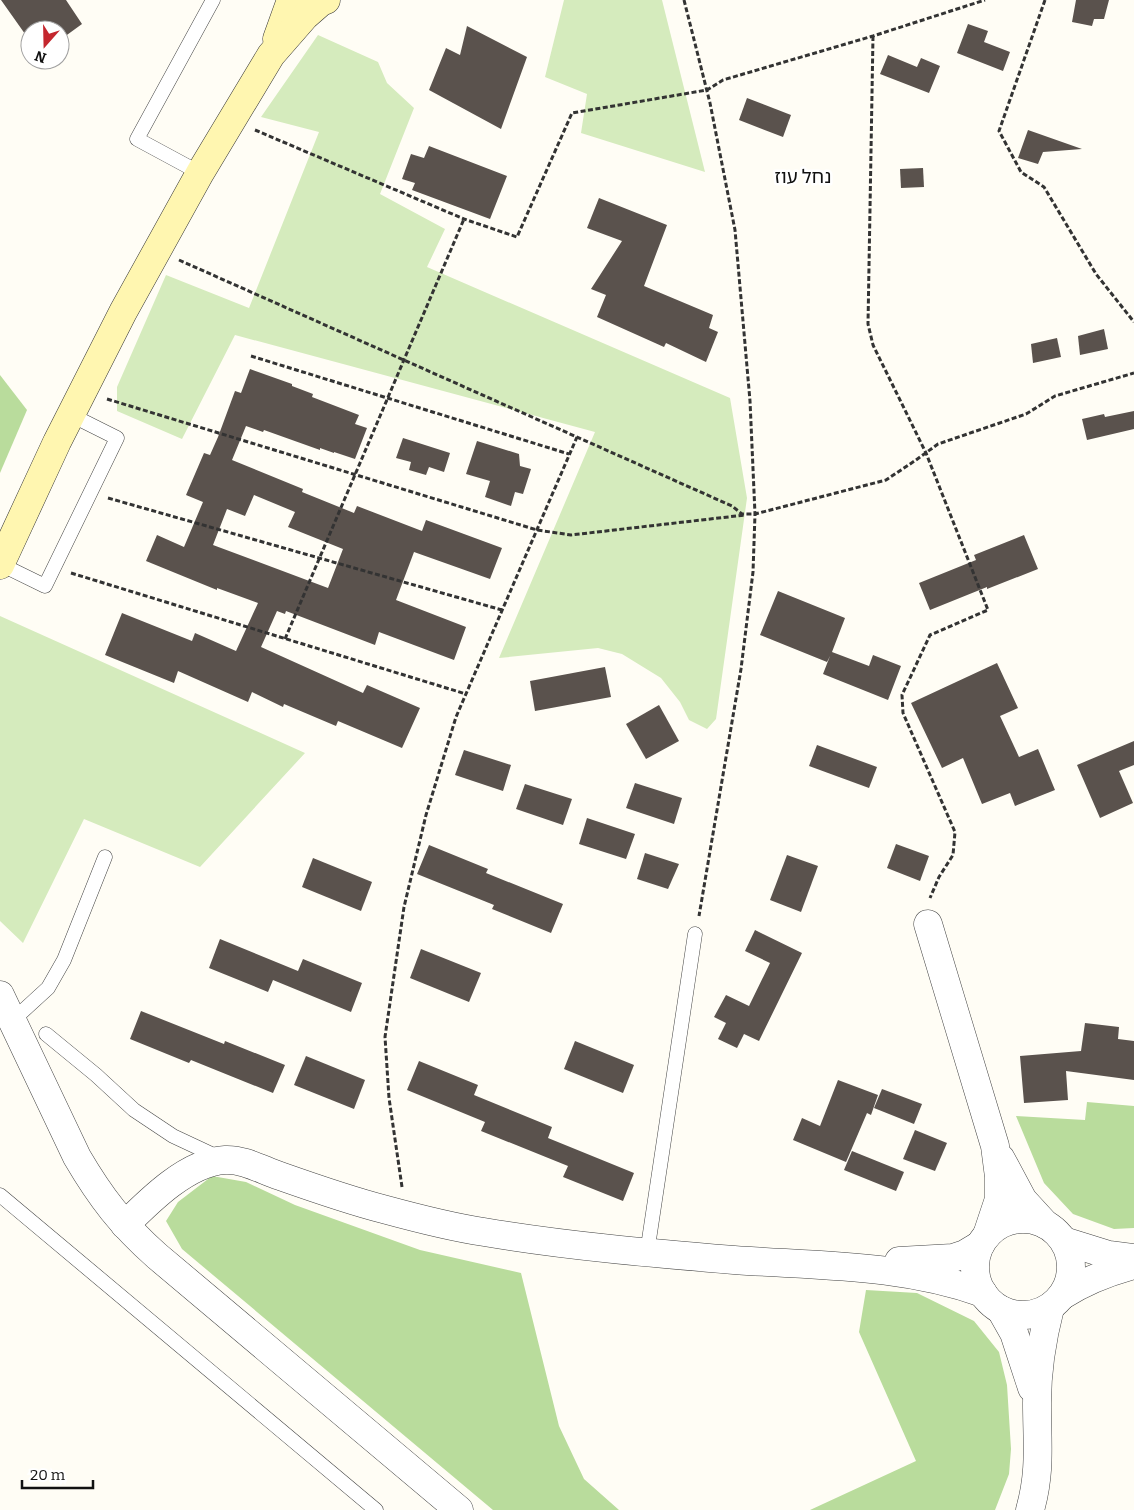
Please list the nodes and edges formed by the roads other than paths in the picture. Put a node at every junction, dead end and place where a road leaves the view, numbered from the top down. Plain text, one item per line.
1 (213, 0) edge
2 (291, 0) edge
3 (326, 0) edge
4 (271, 55) junction
5 (200, 173) junction
6 (71, 415) junction
7 (0, 564) edge
8 (105, 857) dead end
9 (928, 924) road end
10 (695, 934) road end
11 (0, 995) edge
12 (12, 1021) junction
13 (46, 1034) dead end
14 (996, 1146) junction
15 (222, 1160) junction
16 (0, 1195) edge
17 (125, 1225) junction
18 (1054, 1233) junction
19 (984, 1240) junction
20 (647, 1252) junction
21 (1134, 1258) edge
22 (1134, 1265) edge
23 (850, 1266) junction
24 (1056, 1301) junction
25 (992, 1302) junction
26 (1037, 1402) junction
27 (376, 1510) edge
28 (459, 1510) edge
29 (1030, 1510) edge

1 - 5 lane
2 - 4 street
3 - 4 street
4 - 5 street
5 - 6 street
6 - 7 street
6 - 7 lane
8 - 12 lane
9 - 14 street
10 - 20 lane
11 - 12 street
12 - 17 street
13 - 15 lane
14 - 18 street
14 - 19 street
15 - 17 street
15 - 20 street
16 - 27 lane
17 - 28 street
18 - 19 street
18 - 21 street
18 - 24 street
19 - 23 street
19 - 25 street
20 - 23 street
22 - 24 street
23 - 25 street
24 - 25 street
24 - 26 street
25 - 26 street
26 - 29 street

